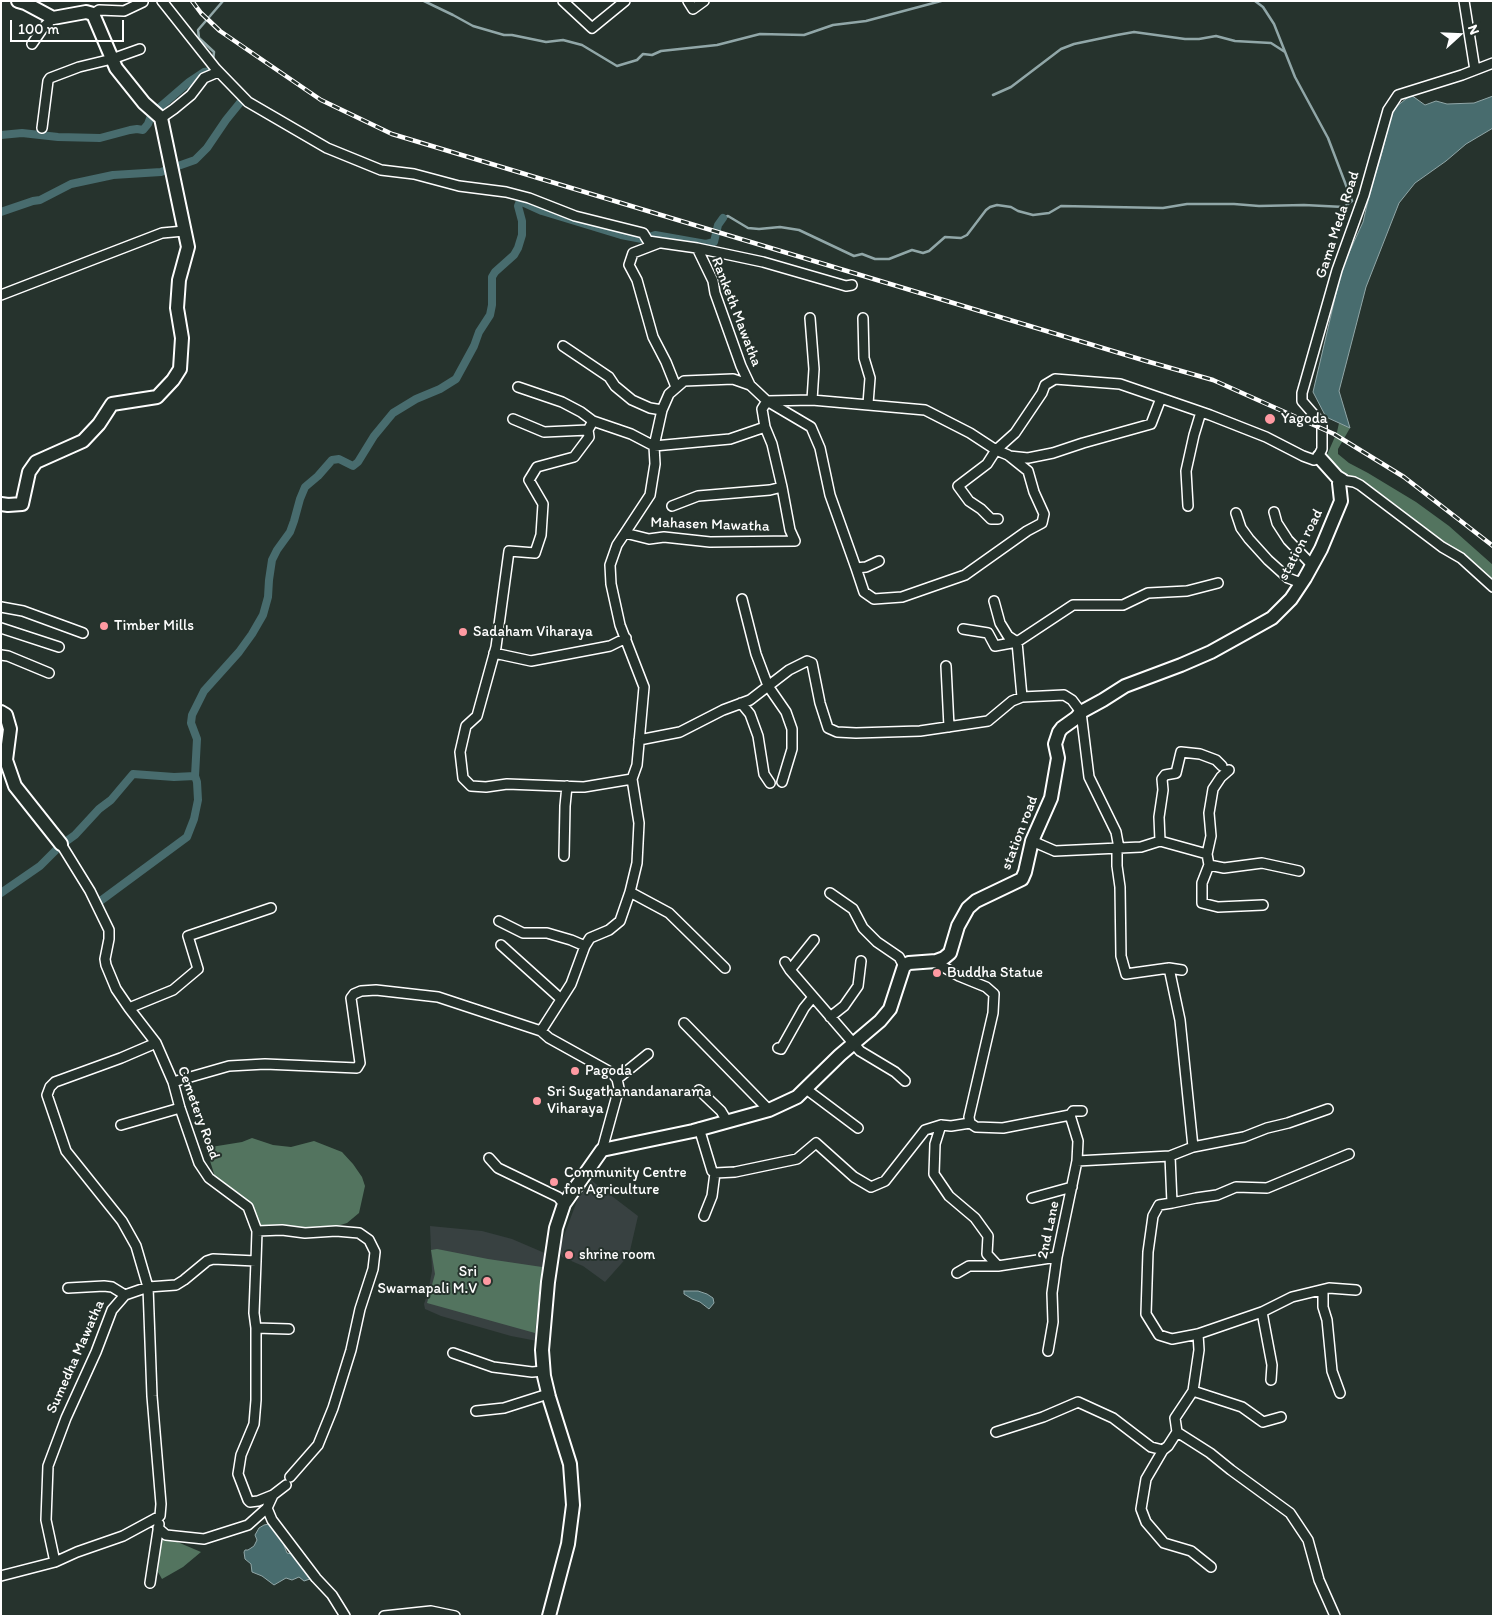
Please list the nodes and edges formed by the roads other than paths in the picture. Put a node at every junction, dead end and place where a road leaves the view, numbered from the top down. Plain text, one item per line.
1 (162, 1) edge
2 (563, 1) edge
3 (625, 1) edge
4 (688, 1) edge
5 (704, 1) edge
6 (1464, 1) edge
7 (23, 2) edge
8 (143, 2) edge
9 (96, 8) edge
10 (53, 18) junction
11 (32, 44) dead end
12 (140, 49) dead end
13 (112, 59) junction
14 (1493, 62) edge
15 (217, 70) junction
16 (1475, 70) junction
17 (161, 118) junction
18 (42, 128) dead end
19 (184, 231) junction
20 (660, 243) junction
21 (697, 248) junction
22 (852, 285) dead end
23 (1, 295) edge
24 (810, 318) dead end
25 (863, 318) dead end
26 (563, 346) dead end
27 (750, 385) junction
28 (518, 387) dead end
29 (676, 387) junction
30 (1161, 398) junction
31 (812, 400) junction
32 (767, 401) junction
33 (868, 404) junction
34 (662, 410) junction
35 (1201, 412) junction
36 (513, 419) dead end
37 (591, 425) junction
38 (764, 427) junction
39 (654, 446) junction
40 (996, 450) junction
41 (1008, 455) junction
42 (1318, 457) junction
43 (1342, 480) junction
44 (782, 487) junction
45 (1, 504) edge
46 (672, 506) dead end
47 (1188, 506) dead end
48 (1274, 512) dead end
49 (1236, 514) dead end
50 (998, 519) dead end
51 (625, 533) junction
52 (879, 561) dead end
53 (1312, 565) junction
54 (856, 568) junction
55 (1218, 583) dead end
56 (1301, 583) junction
57 (1493, 587) edge
58 (742, 599) dead end
59 (994, 601) dead end
60 (1, 607) edge
61 (1, 628) edge
62 (962, 630) dead end
63 (83, 633) dead end
64 (626, 638) junction
65 (1016, 642) junction
66 (59, 647) dead end
67 (495, 650) junction
68 (1, 655) edge
69 (946, 666) dead end
70 (49, 673) dead end
71 (768, 686) junction
72 (1022, 697) junction
73 (741, 703) junction
74 (1, 712) edge
75 (1081, 712) junction
76 (949, 727) junction
77 (639, 740) junction
78 (632, 779) junction
79 (782, 782) dead end
80 (770, 783) dead end
81 (567, 786) junction
82 (1032, 841) junction
83 (1160, 841) junction
84 (62, 845) joint
85 (1119, 848) junction
86 (1207, 854) junction
87 (564, 856) dead end
88 (1209, 865) junction
89 (1299, 871) dead end
90 (630, 892) junction
91 (830, 893) dead end
92 (1263, 905) dead end
93 (271, 908) dead end
94 (499, 921) dead end
95 (814, 940) dead end
96 (501, 945) dead end
97 (585, 946) junction
98 (861, 961) dead end
99 (936, 961) junction
100 (904, 966) junction
101 (725, 968) dead end
102 (1169, 968) junction
103 (1182, 970) dead end
104 (813, 997) junction
105 (561, 999) junction
106 (129, 1008) junction
107 (830, 1017) junction
108 (684, 1023) dead end
109 (541, 1031) junction
110 (156, 1043) junction
111 (853, 1044) junction
112 (778, 1048) dead end
113 (648, 1054) dead end
114 (617, 1079) junction
115 (904, 1081) dead end
116 (173, 1082) junction
117 (806, 1089) junction
118 (699, 1090) dead end
119 (180, 1108) junction
120 (1328, 1109) dead end
121 (769, 1110) junction
122 (1082, 1111) dead end
123 (1070, 1115) junction
124 (726, 1121) junction
125 (970, 1123) junction
126 (121, 1125) dead end
127 (941, 1125) junction
128 (698, 1128) junction
129 (858, 1128) dead end
130 (1193, 1147) junction
131 (602, 1150) junction
132 (1349, 1154) dead end
133 (1170, 1156) junction
134 (489, 1158) dead end
135 (1077, 1161) junction
136 (715, 1173) junction
137 (1072, 1187) junction
138 (1032, 1198) dead end
139 (1172, 1203) junction
140 (564, 1204) junction
141 (704, 1216) dead end
142 (257, 1231) junction
143 (1056, 1257) junction
144 (256, 1261) junction
145 (998, 1266) junction
146 (957, 1274) dead end
147 (148, 1287) junction
148 (68, 1288) dead end
149 (1323, 1290) junction
150 (1356, 1290) dead end
151 (125, 1295) junction
152 (1262, 1312) junction
153 (256, 1328) junction
154 (289, 1329) dead end
155 (1198, 1334) junction
156 (1048, 1351) dead end
157 (454, 1353) dead end
158 (544, 1371) junction
159 (1271, 1380) dead end
160 (1193, 1391) junction
161 (1340, 1393) dead end
162 (548, 1394) junction
163 (476, 1411) dead end
164 (1281, 1418) dead end
165 (996, 1432) dead end
166 (1177, 1432) junction
167 (1163, 1450) junction
168 (273, 1495) junction
169 (267, 1508) junction
170 (160, 1516) junction
171 (158, 1528) junction
172 (55, 1562) junction
173 (1211, 1566) dead end
174 (1, 1576) edge
175 (150, 1583) dead end
176 (344, 1616) edge
177 (384, 1616) edge
178 (455, 1616) edge
179 (548, 1616) edge
180 (1335, 1616) edge

1 - 15 street
2 - 3 street
4 - 5 street
6 - 16 street
7 - 10 street
8 - 9 street
9 - 10 street
9 - 13 street
10 - 11 street
12 - 13 street
13 - 17 street
13 - 18 street
14 - 16 street, Gama Meda Road
15 - 17 street
15 - 20 street
16 - 42 street, Gama Meda Road
17 - 19 street
19 - 23 street
19 - 45 street
20 - 21 street
20 - 29 street
21 - 22 street
21 - 27 street, Ranketh Mawatha
24 - 31 street
25 - 33 street
26 - 34 street
27 - 29 street
27 - 32 street
28 - 37 street
29 - 34 street
30 - 35 street
30 - 40 street
30 - 41 street
31 - 32 street
31 - 33 street
32 - 38 street
32 - 54 street
33 - 40 street
34 - 39 street
35 - 42 street
35 - 47 street
36 - 37 street
37 - 39 street
37 - 67 street
38 - 39 street
38 - 44 street
39 - 51 street
40 - 41 street
40 - 50 street
41 - 54 street
42 - 43 street
43 - 53 street, station road
43 - 57 street
44 - 46 street
44 - 51 street, Mahasen Mawatha
48 - 53 street
49 - 56 street
51 - 64 street
52 - 54 street
53 - 56 street, station road
55 - 65 street
56 - 75 street, station road
58 - 71 street
59 - 65 street
60 - 63 street
61 - 66 street
62 - 65 street
64 - 67 street
64 - 77 street
65 - 72 street
67 - 81 street
68 - 70 street
69 - 76 street
71 - 73 street
71 - 76 street
71 - 79 street
72 - 75 street
72 - 76 street
73 - 77 street
73 - 80 street
74 - 84 street
75 - 82 street, station road
75 - 85 street
77 - 78 street
78 - 81 street
78 - 90 street
81 - 87 street
82 - 85 street
82 - 99 street, station road
83 - 85 street
83 - 86 street
83 - 86 street
84 - 106 street, Cemetery Road
85 - 102 street
86 - 88 street
88 - 89 street
88 - 92 street
90 - 97 street
90 - 101 street
91 - 100 street
93 - 106 street
94 - 97 street
95 - 104 street
96 - 105 street
97 - 105 street
98 - 107 street
99 - 100 street
99 - 125 street
100 - 111 street
102 - 103 street
102 - 130 street
104 - 107 street
104 - 112 street
105 - 109 street
106 - 110 street, Cemetery Road
107 - 111 street
108 - 121 street
109 - 114 street
109 - 116 street
110 - 116 street, Cemetery Road
110 - 147 street
111 - 115 street
111 - 117 street
113 - 114 street
114 - 131 street
116 - 119 street, Cemetery Road
117 - 121 street
117 - 129 street
118 - 124 street
119 - 126 street
119 - 142 street, Cemetery Road
120 - 130 street
121 - 124 street
122 - 123 street
123 - 125 street
123 - 135 street, 2nd Lane
124 - 128 street
125 - 127 street
127 - 136 street
127 - 145 street
128 - 131 street
128 - 136 street
130 - 133 street
131 - 140 street
132 - 139 street
133 - 135 street
133 - 139 street
134 - 140 street
135 - 137 street, 2nd Lane
136 - 141 street
137 - 138 street
137 - 143 street, 2nd Lane
139 - 155 street
140 - 158 street
142 - 144 street, Cemetery Road
142 - 168 street
143 - 145 street
143 - 156 street, 2nd Lane
144 - 147 street
144 - 153 street, Cemetery Road
145 - 146 street
147 - 151 street, Sumedha Mawatha
147 - 170 street
148 - 151 street
149 - 150 street
149 - 152 street
149 - 161 street
151 - 172 street, Sumedha Mawatha
152 - 155 street
152 - 159 street
153 - 154 street
153 - 168 street, Cemetery Road
155 - 160 street
157 - 158 street
158 - 162 street
160 - 164 street
160 - 166 street
162 - 163 street
162 - 179 street
165 - 167 street
166 - 167 street
166 - 180 street
167 - 173 street
168 - 169 street
169 - 171 street
169 - 176 street
170 - 171 street
170 - 172 street
171 - 175 street
172 - 174 street
177 - 178 street

